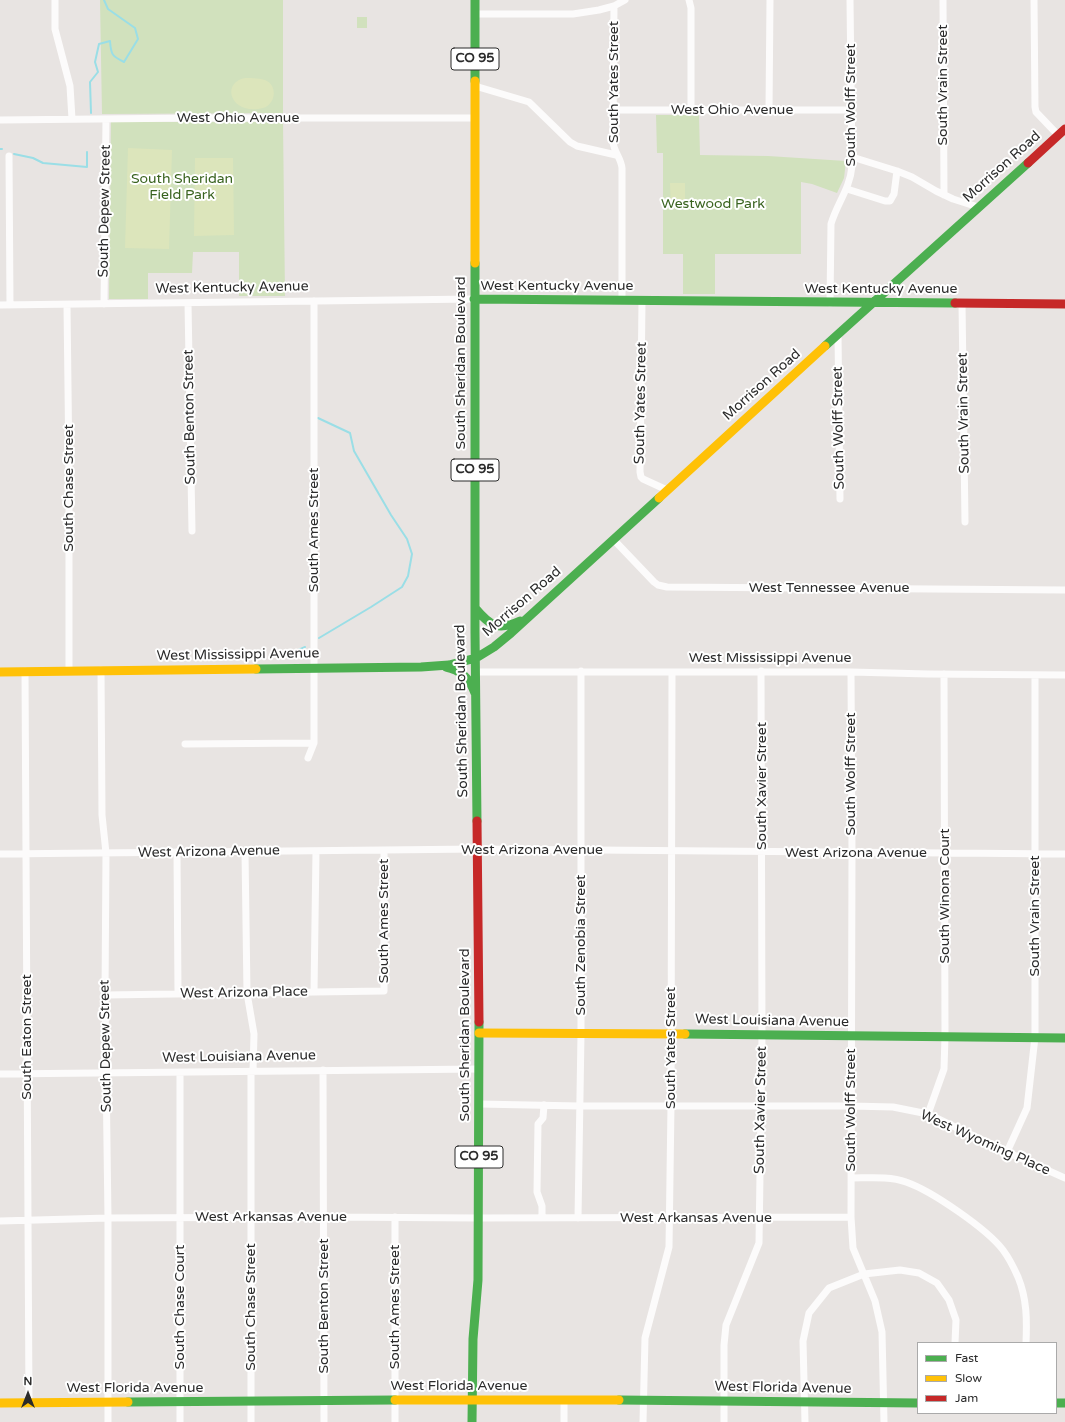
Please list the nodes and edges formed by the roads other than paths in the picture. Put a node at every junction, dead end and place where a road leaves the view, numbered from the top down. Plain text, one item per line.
1 (55, 0) edge
2 (475, 0) edge
3 (625, 0) edge
4 (689, 0) edge
5 (770, 0) edge
6 (850, 0) edge
7 (943, 0) edge
8 (1034, 0) edge
9 (614, 6) junction
10 (475, 14) junction
11 (475, 86) junction
12 (691, 109) junction
13 (612, 110) junction
14 (769, 110) junction
15 (852, 110) junction
16 (475, 118) junction
17 (72, 119) junction
18 (106, 119) junction
19 (0, 120) edge
20 (1061, 132) edge
21 (616, 155) junction
22 (9, 156) dead end
23 (852, 157) junction
24 (897, 171) junction
25 (847, 189) junction
26 (944, 195) junction
27 (978, 207) junction
28 (474, 299) junction
29 (622, 300) junction
30 (642, 300) junction
31 (314, 301) junction
32 (830, 302) junction
33 (188, 303) junction
34 (872, 303) junction
35 (962, 303) junction
36 (104, 304) junction
37 (1065, 304) edge
38 (0, 305) edge
39 (10, 305) junction
40 (67, 305) junction
41 (838, 334) junction
42 (667, 490) junction
43 (840, 499) dead end
44 (965, 522) dead end
45 (192, 531) dead end
46 (614, 539) junction
47 (1065, 590) edge
48 (475, 608) junction
49 (528, 617) junction
50 (475, 658) junction
51 (441, 666) junction
52 (314, 668) junction
53 (101, 670) junction
54 (25, 671) junction
55 (69, 671) junction
56 (581, 671) junction
57 (761, 671) junction
58 (0, 672) edge
59 (476, 672) junction
60 (672, 672) junction
61 (851, 672) junction
62 (944, 674) junction
63 (1035, 675) junction
64 (1065, 675) edge
65 (476, 696) junction
66 (314, 743) junction
67 (185, 744) dead end
68 (308, 758) dead end
69 (478, 849) junction
70 (384, 850) junction
71 (581, 850) junction
72 (316, 851) junction
73 (671, 851) junction
74 (177, 852) junction
75 (245, 852) junction
76 (762, 852) junction
77 (852, 852) junction
78 (106, 853) junction
79 (944, 853) junction
80 (0, 854) edge
81 (26, 854) junction
82 (1035, 854) junction
83 (1065, 854) edge
84 (384, 991) joint
85 (314, 992) junction
86 (247, 993) junction
87 (105, 994) junction
88 (178, 994) junction
89 (479, 1033) junction
90 (581, 1034) junction
91 (671, 1034) junction
92 (762, 1036) junction
93 (851, 1036) junction
94 (945, 1036) junction
95 (1035, 1037) junction
96 (1065, 1038) edge
97 (479, 1069) junction
98 (323, 1070) junction
99 (252, 1071) junction
100 (26, 1073) junction
101 (106, 1073) junction
102 (180, 1073) junction
103 (0, 1074) edge
104 (479, 1104) junction
105 (544, 1105) junction
106 (671, 1105) junction
107 (579, 1106) junction
108 (761, 1106) junction
109 (851, 1106) junction
110 (928, 1114) junction
111 (1007, 1152) junction
112 (851, 1178) junction
113 (1065, 1178) edge
114 (324, 1217) junction
115 (395, 1217) junction
116 (851, 1217) junction
117 (108, 1218) junction
118 (180, 1218) junction
119 (251, 1218) junction
120 (478, 1218) junction
121 (542, 1218) junction
122 (578, 1218) junction
123 (669, 1218) junction
124 (760, 1218) junction
125 (0, 1220) edge
126 (28, 1220) junction
127 (864, 1274) junction
128 (955, 1342) edge
129 (1026, 1342) edge
130 (472, 1399) junction
131 (324, 1400) junction
132 (395, 1400) junction
133 (564, 1400) junction
134 (180, 1401) junction
135 (251, 1401) junction
136 (643, 1401) junction
137 (724, 1401) junction
138 (29, 1402) junction
139 (108, 1402) junction
140 (805, 1402) junction
141 (0, 1403) edge
142 (884, 1403) junction
143 (917, 1403) edge
144 (108, 1422) edge
145 (180, 1422) edge
146 (252, 1422) edge
147 (324, 1422) edge
148 (395, 1422) edge
149 (472, 1422) edge
150 (564, 1422) edge
151 (643, 1422) edge
152 (724, 1422) edge
153 (805, 1422) edge
154 (884, 1422) edge

1 - 17 street
2 - 10 main road, South Sheridan Boulevard / CO 95
3 - 9 street
4 - 12 street
5 - 14 street
6 - 15 street, South Wolff Street
7 - 26 street, South Vrain Street
8 - 20 street
9 - 10 street
9 - 13 street, South Yates Street
10 - 11 main road, South Sheridan Boulevard / CO 95
11 - 16 main road, South Sheridan Boulevard / CO 95
11 - 21 street
12 - 13 street, West Ohio Avenue
12 - 14 street, West Ohio Avenue
13 - 21 street, South Yates Street
14 - 15 street, West Ohio Avenue
15 - 23 street, South Wolff Street
16 - 18 street, West Ohio Avenue
16 - 28 main road, South Sheridan Boulevard / CO 95
17 - 18 street, West Ohio Avenue
17 - 19 street, West Ohio Avenue
18 - 36 street, South Depew Street
20 - 27 main road, Morrison Road
21 - 29 street, South Yates Street
22 - 39 street
23 - 24 street
23 - 25 street, South Wolff Street
24 - 25 street
24 - 26 street
25 - 32 street, South Wolff Street
26 - 27 street
27 - 34 main road, Morrison Road
28 - 29 main road, West Kentucky Avenue
28 - 31 street, West Kentucky Avenue
28 - 48 main road, South Sheridan Boulevard / CO 95
29 - 30 main road, West Kentucky Avenue
30 - 32 main road, West Kentucky Avenue
30 - 42 street, South Yates Street
31 - 33 street, West Kentucky Avenue
31 - 52 street, South Ames Street
32 - 34 main road, West Kentucky Avenue
33 - 36 street, West Kentucky Avenue
33 - 45 street, South Benton Street
34 - 35 main road, West Kentucky Avenue
34 - 41 main road, Morrison Road
35 - 37 main road, West Kentucky Avenue
35 - 44 street, South Vrain Street
36 - 40 street, West Kentucky Avenue
38 - 39 street, West Kentucky Avenue
39 - 40 street, West Kentucky Avenue
40 - 55 street, South Chase Street
41 - 42 main road, Morrison Road
41 - 43 street, South Wolff Street
42 - 46 main road, Morrison Road
46 - 47 street, West Tennessee Avenue
46 - 49 main road, Morrison Road
48 - 49 main road
48 - 50 main road, South Sheridan Boulevard / CO 95
49 - 50 main road, Morrison Road
50 - 51 main road, West Mississippi Avenue
50 - 59 main road, South Sheridan Boulevard / CO 95
51 - 52 main road, West Mississippi Avenue
51 - 65 main road
52 - 53 main road, West Mississippi Avenue
52 - 66 street, South Ames Street
53 - 55 main road, West Mississippi Avenue
53 - 78 street, South Depew Street
54 - 55 main road, West Mississippi Avenue
54 - 58 main road, West Mississippi Avenue
54 - 81 street, South Eaton Street
56 - 59 street, West Mississippi Avenue
56 - 60 street, West Mississippi Avenue
56 - 71 street, South Zenobia Street
57 - 60 street, West Mississippi Avenue
57 - 61 street, West Mississippi Avenue
57 - 76 street, South Xavier Street
59 - 65 main road, South Sheridan Boulevard / CO 95
60 - 73 street, South Yates Street
61 - 62 street, West Mississippi Avenue
61 - 77 street, South Wolff Street
62 - 63 street, West Mississippi Avenue
62 - 79 street, South Winona Court
63 - 64 street, West Mississippi Avenue
63 - 82 street, South Vrain Street
65 - 69 main road, South Sheridan Boulevard / CO 95
66 - 67 street
66 - 68 street, South Ames Street
69 - 70 street, West Arizona Avenue
69 - 71 street, West Arizona Avenue
69 - 89 main road, South Sheridan Boulevard / CO 95
70 - 72 street, West Arizona Avenue
70 - 84 street, South Ames Street
71 - 73 street, West Arizona Avenue
71 - 90 street, South Zenobia Street
72 - 75 street, West Arizona Avenue
72 - 85 street
73 - 76 street, West Arizona Avenue
73 - 91 street, South Yates Street
74 - 75 street, West Arizona Avenue
74 - 78 street, West Arizona Avenue
74 - 88 street
75 - 86 street, South Chase Street
76 - 77 street, West Arizona Avenue
76 - 92 street, South Xavier Street
77 - 79 street, West Arizona Avenue
77 - 93 street, South Wolff Street
78 - 81 street, West Arizona Avenue
78 - 87 street, South Depew Street
79 - 82 street, West Arizona Avenue
79 - 94 street, South Winona Court
80 - 81 street, West Arizona Avenue
81 - 100 street, South Eaton Street
82 - 83 street, West Arizona Avenue
82 - 95 street, South Vrain Street
84 - 85 street, West Arizona Place
85 - 86 street, West Arizona Place
86 - 88 street, West Arizona Place
86 - 99 street, South Chase Street
87 - 88 street, West Arizona Place
87 - 101 street, South Depew Street
89 - 90 main road, West Louisiana Avenue
89 - 97 main road, South Sheridan Boulevard / CO 95
90 - 91 main road, West Louisiana Avenue
90 - 107 street, South Zenobia Street
91 - 92 main road, West Louisiana Avenue
91 - 106 street, South Yates Street
92 - 93 main road, West Louisiana Avenue
92 - 108 street, South Xavier Street
93 - 94 main road, West Louisiana Avenue
93 - 109 street, South Wolff Street
94 - 95 main road, West Louisiana Avenue
94 - 110 street, South Winona Court
95 - 96 main road, West Louisiana Avenue
95 - 111 street, South Vrain Street
97 - 98 street, West Louisiana Avenue
97 - 104 main road, South Sheridan Boulevard / CO 95
98 - 99 street, West Louisiana Avenue
98 - 114 street, South Benton Street
99 - 102 street, West Louisiana Avenue
99 - 119 street, South Chase Street
100 - 101 street, West Louisiana Avenue
100 - 103 street, West Louisiana Avenue
100 - 126 street, South Eaton Street
101 - 102 street, West Louisiana Avenue
101 - 117 street, South Depew Street
102 - 118 street, South Chase Court
104 - 105 street, West Wyoming Place
104 - 120 main road, South Sheridan Boulevard / CO 95
105 - 107 street, West Wyoming Place
105 - 121 street
106 - 107 street, West Wyoming Place
106 - 108 street, West Wyoming Place
106 - 123 street, South Yates Street
107 - 122 street, South Zenobia Street
108 - 109 street, West Wyoming Place
108 - 124 street, South Xavier Street
109 - 110 street, West Wyoming Place
109 - 112 street, South Wolff Street
110 - 111 street, West Wyoming Place
111 - 113 street, West Wyoming Place
112 - 116 street, South Wolff Street
112 - 129 street
114 - 115 street, West Arkansas Avenue
114 - 119 street, West Arkansas Avenue
114 - 131 street, South Benton Street
115 - 120 street, West Arkansas Avenue
115 - 132 street, South Ames Street
116 - 124 street, West Arkansas Avenue
116 - 127 street, South Wolff Street
117 - 118 street, West Arkansas Avenue
117 - 126 street, West Arkansas Avenue
117 - 139 street, South Depew Street
118 - 119 street, West Arkansas Avenue
118 - 134 street, South Chase Court
119 - 135 street, South Chase Street
120 - 121 street, West Arkansas Avenue
120 - 130 main road, South Sheridan Boulevard / CO 95
121 - 122 street, West Arkansas Avenue
122 - 123 street, West Arkansas Avenue
123 - 124 street, West Arkansas Avenue
123 - 136 street, South Yates Street
124 - 137 street, South Xavier Street
125 - 126 street, West Arkansas Avenue
126 - 138 street, South Eaton Street
127 - 128 street
127 - 140 street
127 - 142 street, South Wolff Street
130 - 132 main road, West Florida Avenue
130 - 133 main road, West Florida Avenue
130 - 149 main road, South Sheridan Boulevard / CO 95
131 - 132 main road, West Florida Avenue
131 - 135 main road, West Florida Avenue
131 - 147 street, South Benton Street
132 - 148 street, South Ames Street
133 - 136 main road, West Florida Avenue
133 - 150 street
134 - 135 main road, West Florida Avenue
134 - 139 main road, West Florida Avenue
134 - 145 street, South Chase Court
135 - 146 street, South Chase Street
136 - 137 main road, West Florida Avenue
136 - 151 street, South Yates Street
137 - 140 main road, West Florida Avenue
137 - 152 street, South Xavier Street
138 - 139 main road, West Florida Avenue
138 - 141 main road, West Florida Avenue
139 - 144 street, South Depew Street
140 - 142 main road, West Florida Avenue
140 - 153 street
142 - 143 main road, West Florida Avenue
142 - 154 street, South Wolff Street

